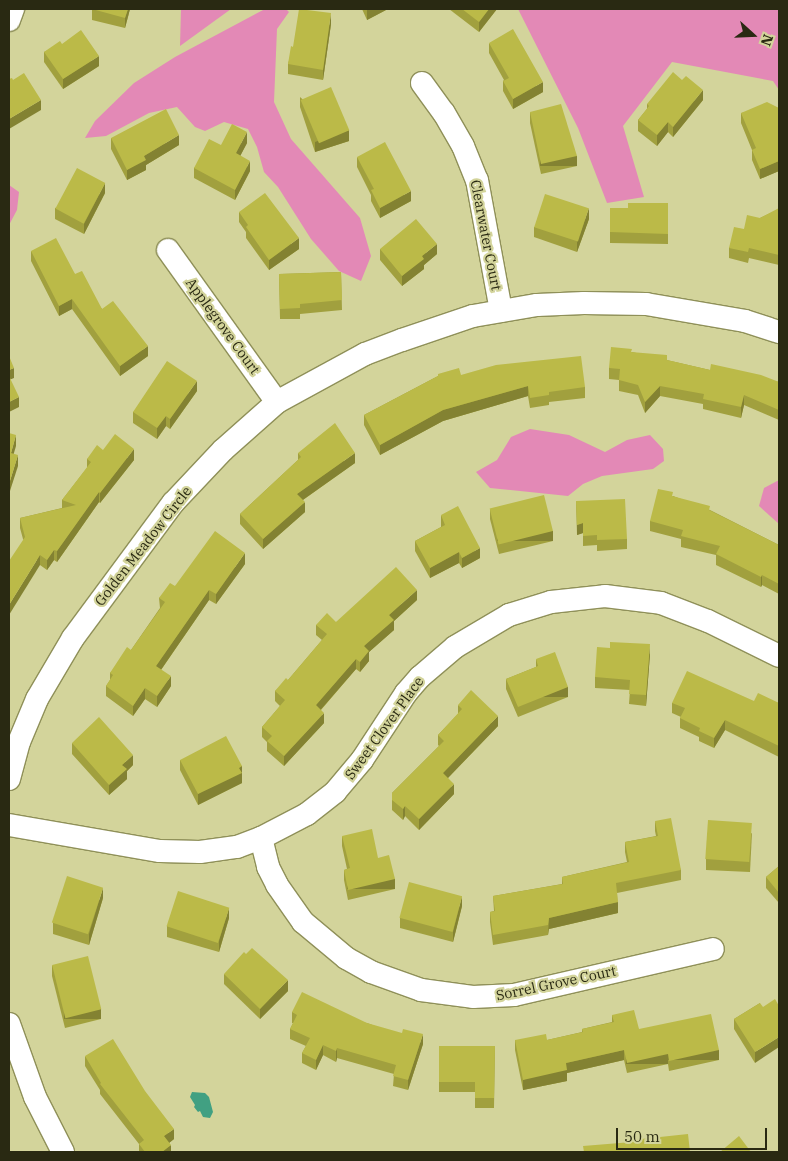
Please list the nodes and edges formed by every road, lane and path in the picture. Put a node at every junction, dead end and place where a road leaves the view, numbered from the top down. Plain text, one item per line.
1 (13, 9) edge
2 (9, 20) edge
3 (422, 83) dead end
4 (168, 250) dead end
5 (501, 311) junction
6 (779, 332) edge
7 (277, 402) junction
8 (779, 656) edge
9 (9, 779) edge
10 (9, 825) edge
11 (261, 838) junction
12 (713, 948) dead end
13 (9, 1024) edge
14 (63, 1152) edge

1 - 2 street
3 - 5 street, Clearwater Court
4 - 7 street, Applegrove Court
5 - 6 street, Golden Meadow Circle
5 - 7 street, Golden Meadow Circle
7 - 9 street, Golden Meadow Circle
8 - 11 street, Sweet Clover Place
10 - 11 street, Sweet Clover Place
11 - 12 street, Sorrel Grove Court
13 - 14 street

